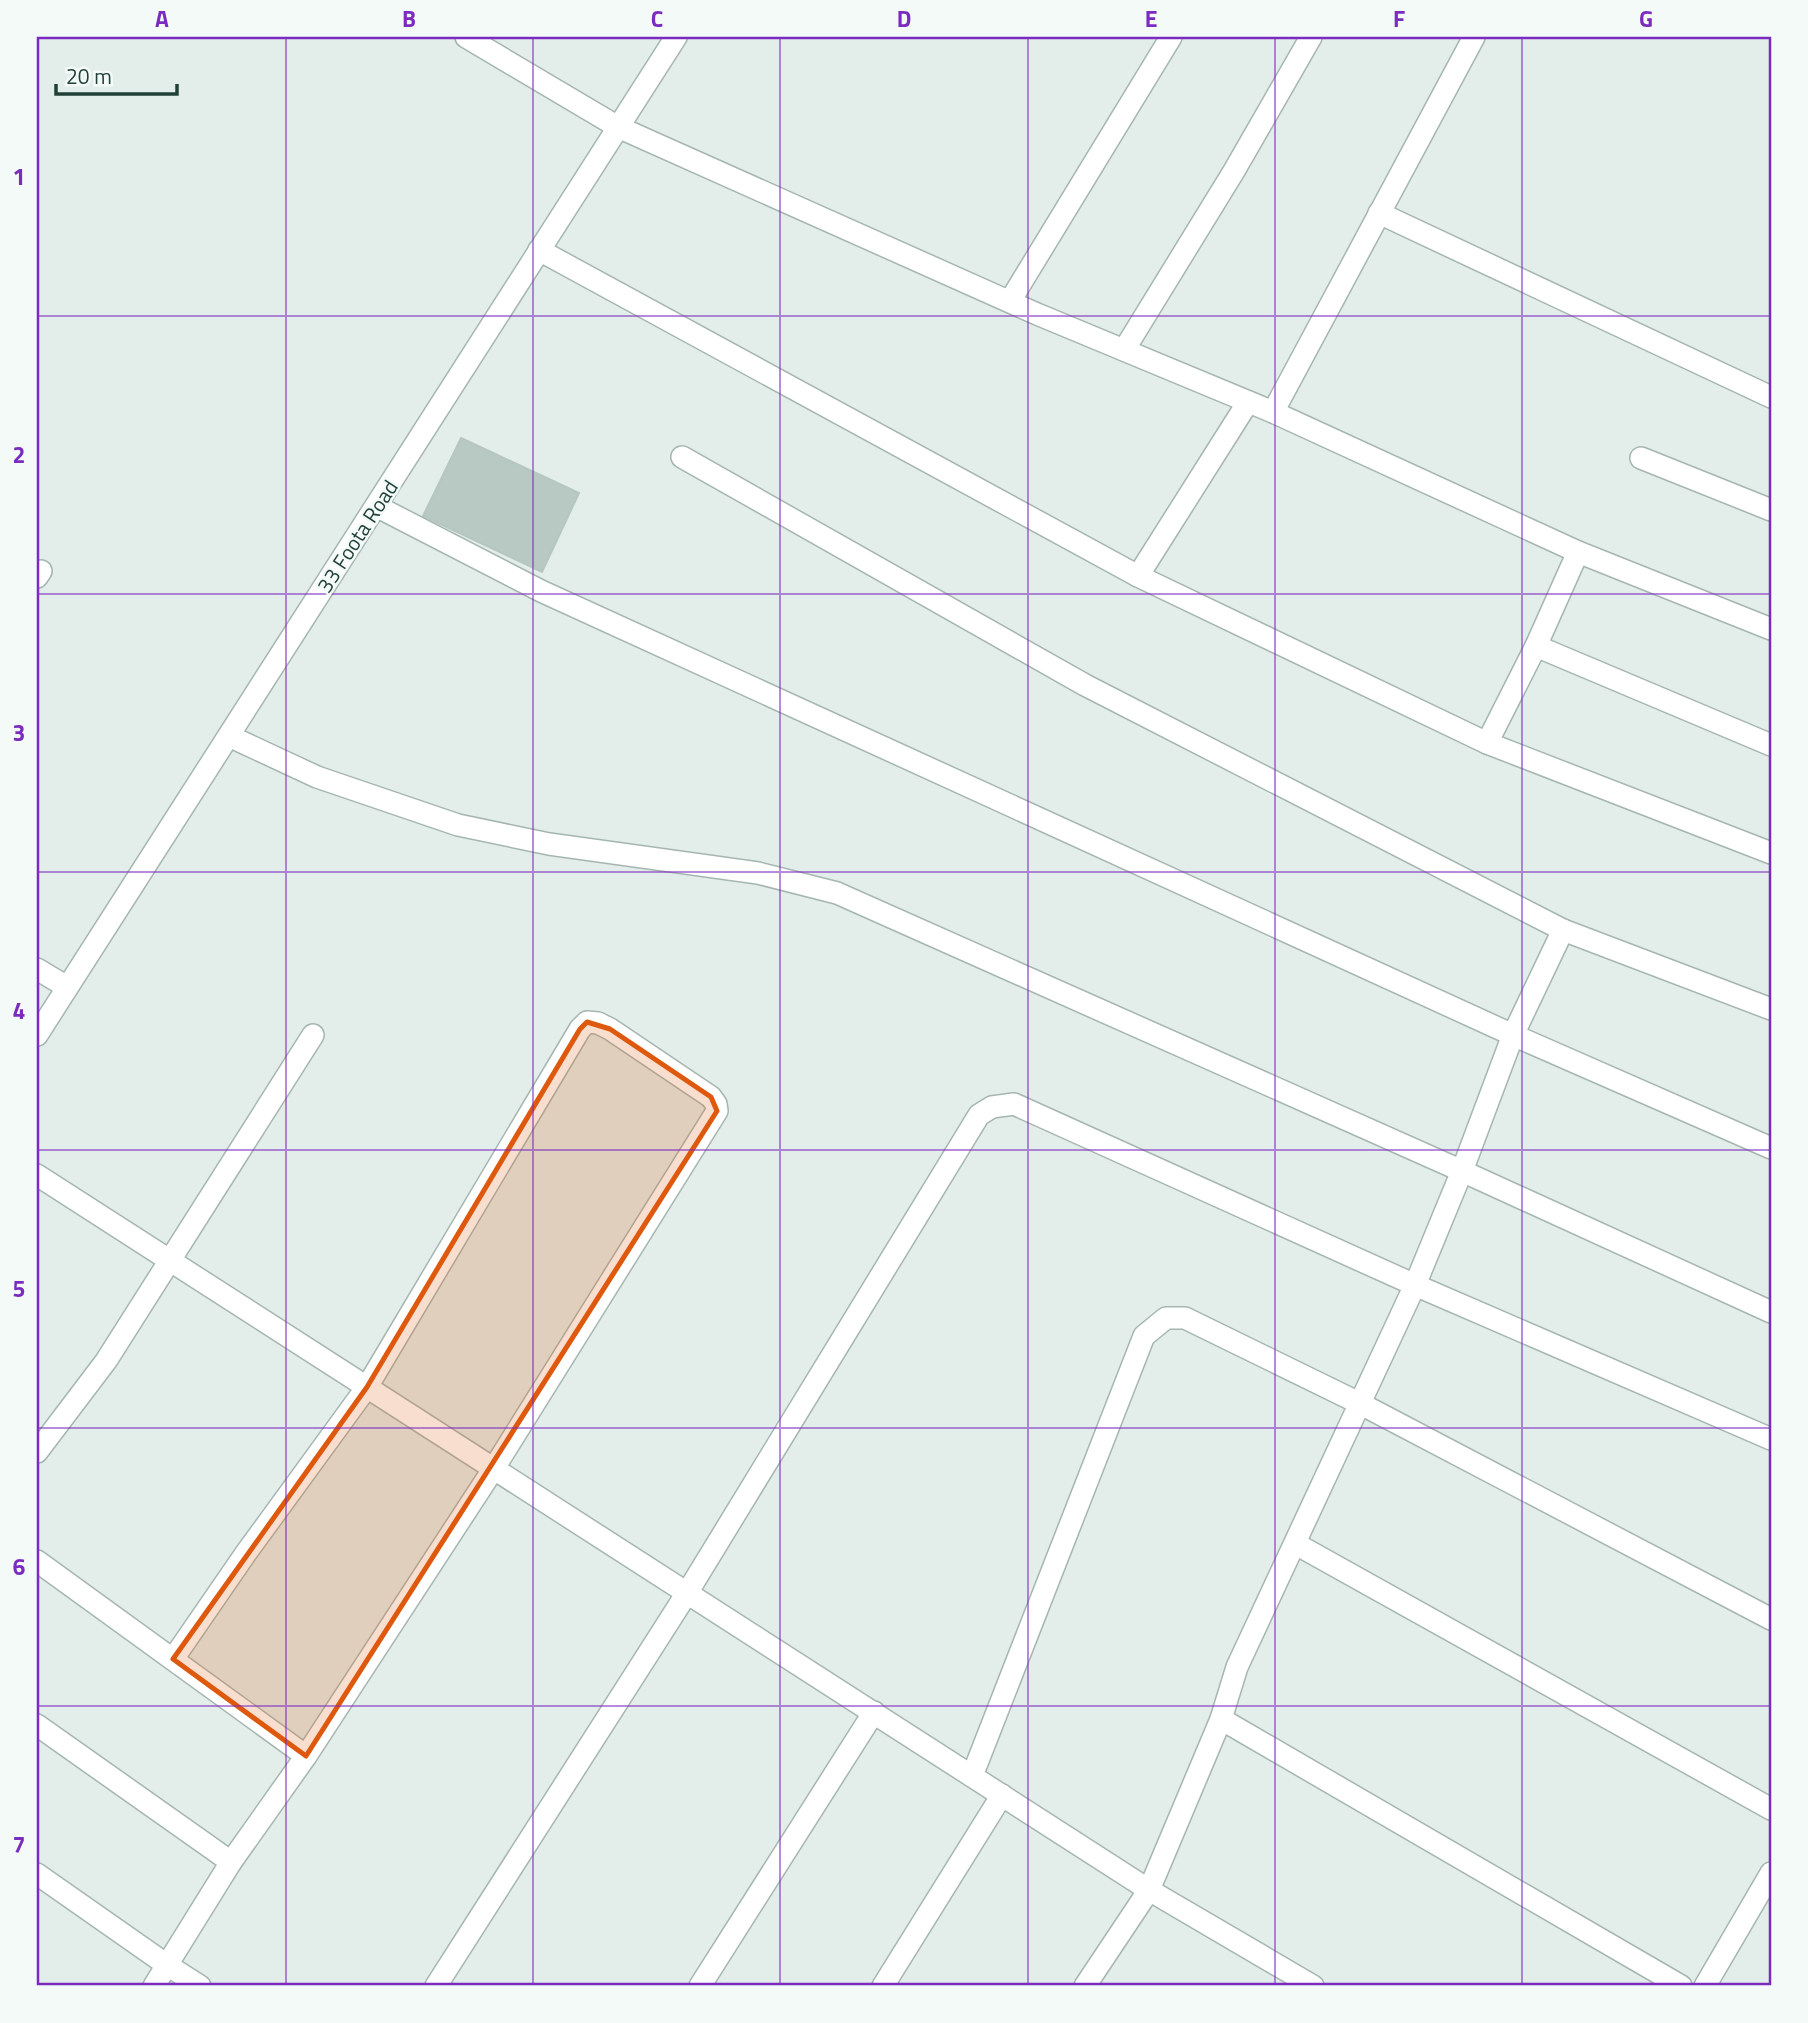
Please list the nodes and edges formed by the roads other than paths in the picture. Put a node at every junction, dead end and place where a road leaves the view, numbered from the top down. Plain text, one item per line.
1 (466, 37) edge
2 (677, 37) edge
3 (1171, 37) edge
4 (1311, 37) edge
5 (1474, 37) edge
6 (618, 127) junction
7 (1379, 213) junction
8 (540, 250) junction
9 (1010, 302) junction
10 (1124, 350) junction
11 (1771, 397) edge
12 (1248, 402) junction
13 (1273, 412) junction
14 (682, 457) dead end
15 (1641, 458) dead end
16 (376, 506) junction
17 (1771, 510) edge
18 (1578, 552) junction
19 (1139, 576) junction
20 (1771, 629) edge
21 (1536, 646) junction
22 (229, 736) junction
23 (1487, 743) junction
24 (1771, 745) edge
25 (1771, 853) edge
26 (1563, 930) junction
27 (37, 969) edge
28 (68, 987) junction
29 (1771, 1009) edge
30 (37, 1035) edge
31 (313, 1035) dead end
32 (1513, 1035) junction
33 (1771, 1148) edge
34 (1462, 1171) junction
35 (37, 1175) edge
36 (171, 1261) junction
37 (1415, 1285) junction
38 (1771, 1312) edge
39 (366, 1387) junction
40 (1362, 1404) junction
41 (1771, 1439) edge
42 (37, 1452) edge
43 (494, 1468) junction
44 (1296, 1544) junction
45 (37, 1561) edge
46 (687, 1593) junction
47 (1771, 1619) edge
48 (173, 1659) junction
49 (874, 1712) junction
50 (1221, 1719) junction
51 (37, 1725) edge
52 (306, 1756) junction
53 (972, 1776) junction
54 (1002, 1795) junction
55 (1771, 1809) edge
56 (232, 1862) junction
57 (1771, 1873) edge
58 (37, 1874) edge
59 (1149, 1890) junction
60 (167, 1965) junction
61 (154, 1986) edge
62 (200, 1986) edge
63 (436, 1986) edge
64 (700, 1986) edge
65 (883, 1986) edge
66 (1085, 1986) edge
67 (1314, 1986) edge
68 (1681, 1986) edge
69 (1705, 1986) edge

1 - 6 street
2 - 6 street, 33 Foota Road
3 - 9 street
4 - 10 street
5 - 7 street
6 - 8 street, 33 Foota Road
6 - 9 street
7 - 11 street
7 - 13 street
8 - 16 street, 33 Foota Road
8 - 19 street
9 - 10 street
10 - 12 street
12 - 13 street
12 - 19 street
13 - 18 street
14 - 26 street
15 - 17 street
16 - 22 street, 33 Foota Road
16 - 32 street
18 - 20 street
18 - 21 street
19 - 23 street
21 - 23 street
21 - 24 street
22 - 28 street, 33 Foota Road
22 - 34 street
23 - 25 street
26 - 29 street
26 - 32 street
27 - 28 street
28 - 30 street, 33 Foota Road
31 - 36 street
32 - 33 street
32 - 34 street
34 - 37 street
34 - 38 street
35 - 36 street
36 - 39 street
36 - 42 street
37 - 40 street
37 - 41 street
37 - 46 street
39 - 43 street
39 - 43 street
39 - 48 street
40 - 44 street
40 - 47 street
40 - 53 street
43 - 46 street
43 - 52 street
44 - 50 street
44 - 55 street
45 - 48 street
46 - 49 street
46 - 63 street
48 - 52 street
49 - 53 street
49 - 64 street
50 - 59 street
50 - 68 street
51 - 56 street
52 - 56 street
53 - 54 street
54 - 59 street
54 - 65 street
56 - 60 street
57 - 69 street
58 - 60 street
59 - 66 street
59 - 67 street
60 - 61 street
60 - 62 street

